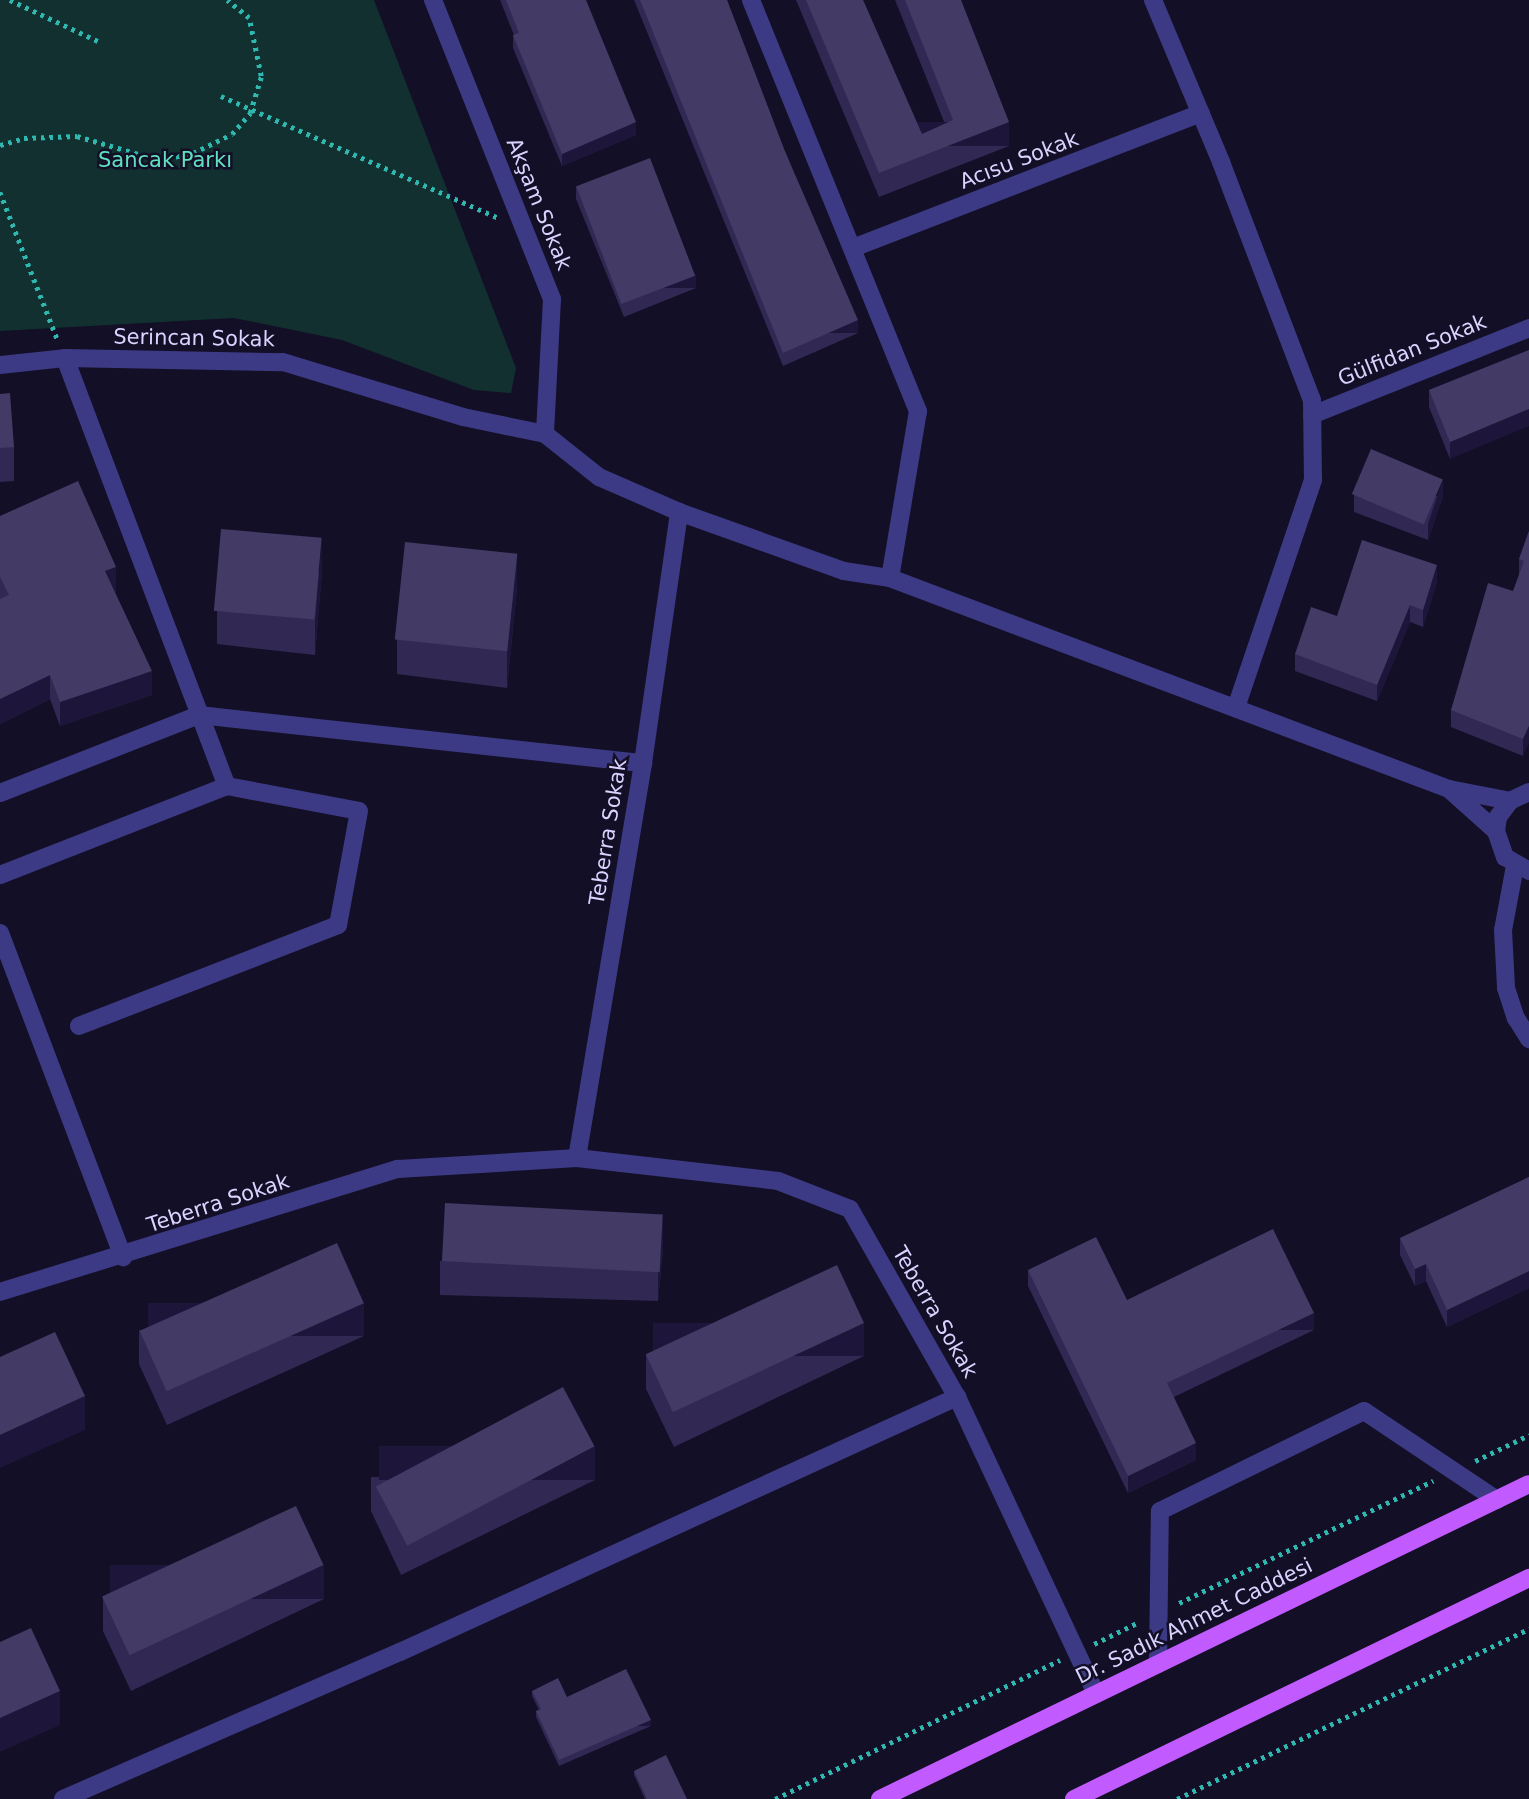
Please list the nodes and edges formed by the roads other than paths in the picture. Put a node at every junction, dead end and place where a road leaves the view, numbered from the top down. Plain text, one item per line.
1 (433, 0) edge
2 (751, 0) edge
3 (1153, 0) edge
4 (1201, 113) junction
5 (853, 248) junction
6 (1529, 328) edge
7 (65, 358) junction
8 (0, 365) edge
9 (1312, 415) junction
10 (545, 434) junction
11 (679, 512) junction
12 (890, 578) junction
13 (1236, 708) junction
14 (199, 715) junction
15 (643, 762) junction
16 (227, 786) junction
17 (1449, 789) junction
18 (1529, 792) edge
19 (0, 793) edge
20 (1510, 801) junction
21 (1496, 831) junction
22 (1522, 868) edge
23 (0, 875) edge
24 (0, 933) edge
25 (79, 1027) dead end
26 (1529, 1039) edge
27 (577, 1158) junction
28 (123, 1257) junction
29 (0, 1292) edge
30 (957, 1397) junction
31 (1529, 1484) edge
32 (1497, 1500) junction
33 (1529, 1578) edge
34 (1158, 1664) junction
35 (1096, 1694) junction
36 (62, 1799) edge
37 (880, 1799) edge
38 (1074, 1799) edge

1 - 10 street, Akşam Sokak
2 - 5 street
3 - 4 street
4 - 5 street, Acısu Sokak
4 - 9 street
5 - 12 street
6 - 9 street, Gülfidan Sokak
7 - 8 street, Serincan Sokak
7 - 10 street, Serincan Sokak
7 - 14 street
9 - 13 street
10 - 11 street
11 - 12 street
11 - 15 street, Teberra Sokak
12 - 13 street
13 - 17 street
14 - 15 street
14 - 16 street
14 - 19 street
15 - 27 street, Teberra Sokak
16 - 23 street
16 - 25 street
17 - 20 street
17 - 21 street
18 - 20 street
20 - 21 street
21 - 22 street
22 - 26 street
24 - 28 street
27 - 28 street, Teberra Sokak
27 - 30 street, Teberra Sokak
28 - 29 street, Teberra Sokak
30 - 35 street, Teberra Sokak
30 - 36 street
31 - 32 main road, Dr. Sadık Ahmet Caddesi
32 - 34 main road, Dr. Sadık Ahmet Caddesi
32 - 34 street
33 - 38 main road
34 - 35 main road, Dr. Sadık Ahmet Caddesi
35 - 37 main road, Dr. Sadık Ahmet Caddesi

